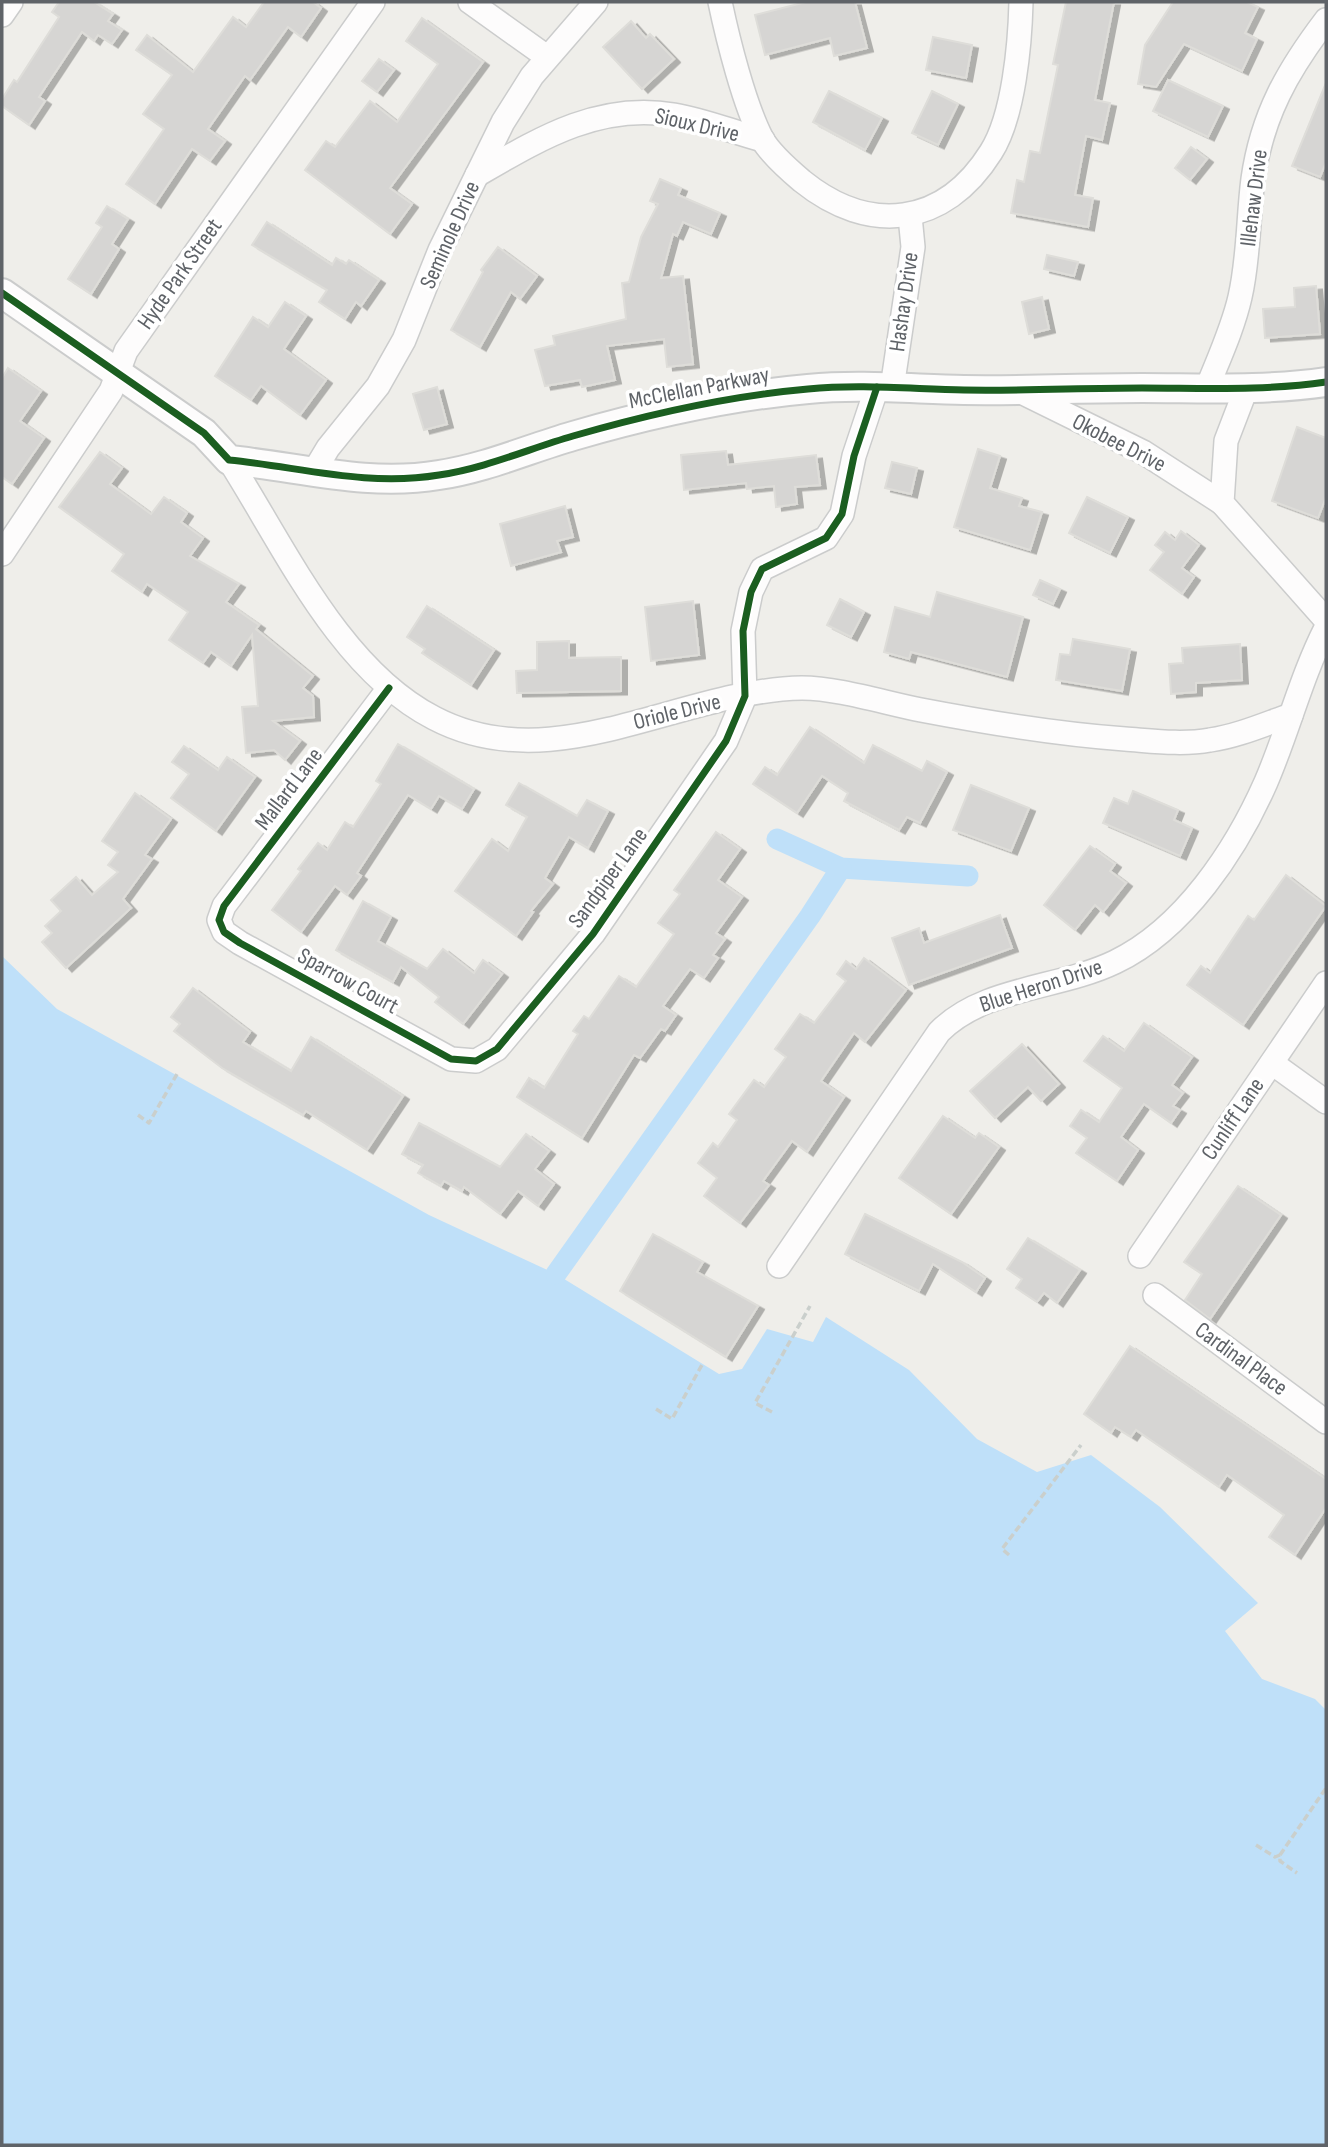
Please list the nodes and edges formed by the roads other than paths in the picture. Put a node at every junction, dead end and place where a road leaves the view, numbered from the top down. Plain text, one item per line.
1 (11, 2) edge
2 (373, 2) edge
3 (470, 2) edge
4 (596, 2) edge
5 (720, 2) edge
6 (1021, 2) edge
7 (2, 15) edge
8 (1326, 20) edge
9 (547, 57) junction
10 (762, 140) junction
11 (477, 175) junction
12 (910, 216) junction
13 (2, 293) edge
14 (118, 373) junction
15 (1326, 382) edge
16 (885, 388) junction
17 (1014, 388) junction
18 (1207, 388) junction
19 (1246, 389) junction
20 (229, 460) junction
21 (313, 473) junction
22 (1222, 503) junction
23 (2, 554) edge
24 (1326, 620) edge
25 (1326, 628) edge
26 (389, 688) junction
27 (745, 696) junction
28 (1291, 715) junction
29 (221, 913) joint
30 (1326, 983) edge
31 (475, 1061) joint
32 (1272, 1063) junction
33 (1326, 1102) edge
34 (1140, 1256) dead end
35 (779, 1266) dead end
36 (1155, 1296) dead end
37 (1326, 1422) edge

1 - 7 street
2 - 14 street, Hyde Park Street
3 - 9 street
4 - 9 street, Seminole Drive
5 - 10 street
6 - 12 street
8 - 18 street, Illehaw Drive
9 - 11 street, Seminole Drive
10 - 11 street, Sioux Drive
10 - 12 street
11 - 21 street, Seminole Drive
12 - 16 street, Hashay Drive
13 - 14 street
14 - 20 street
14 - 23 street, Hyde Park Street
15 - 19 street, McClellan Parkway
16 - 17 street, McClellan Parkway
16 - 21 street, McClellan Parkway
16 - 27 street, Hashay Drive
17 - 18 street, McClellan Parkway
17 - 22 street, Okobee Drive
18 - 19 street, McClellan Parkway
19 - 22 street
20 - 21 street, McClellan Parkway
20 - 26 street, Oriole Drive
22 - 24 street, Okobee Drive
25 - 28 street, Blue Heron Drive
26 - 27 street, Oriole Drive
26 - 29 street, Mallard Lane
27 - 28 street, Oriole Drive
27 - 31 street, Sandpiper Lane
28 - 35 street, Blue Heron Drive
29 - 31 street, Sparrow Court
30 - 32 street, Cunliff Lane
32 - 33 street
32 - 34 street, Cunliff Lane
36 - 37 street, Cardinal Place

